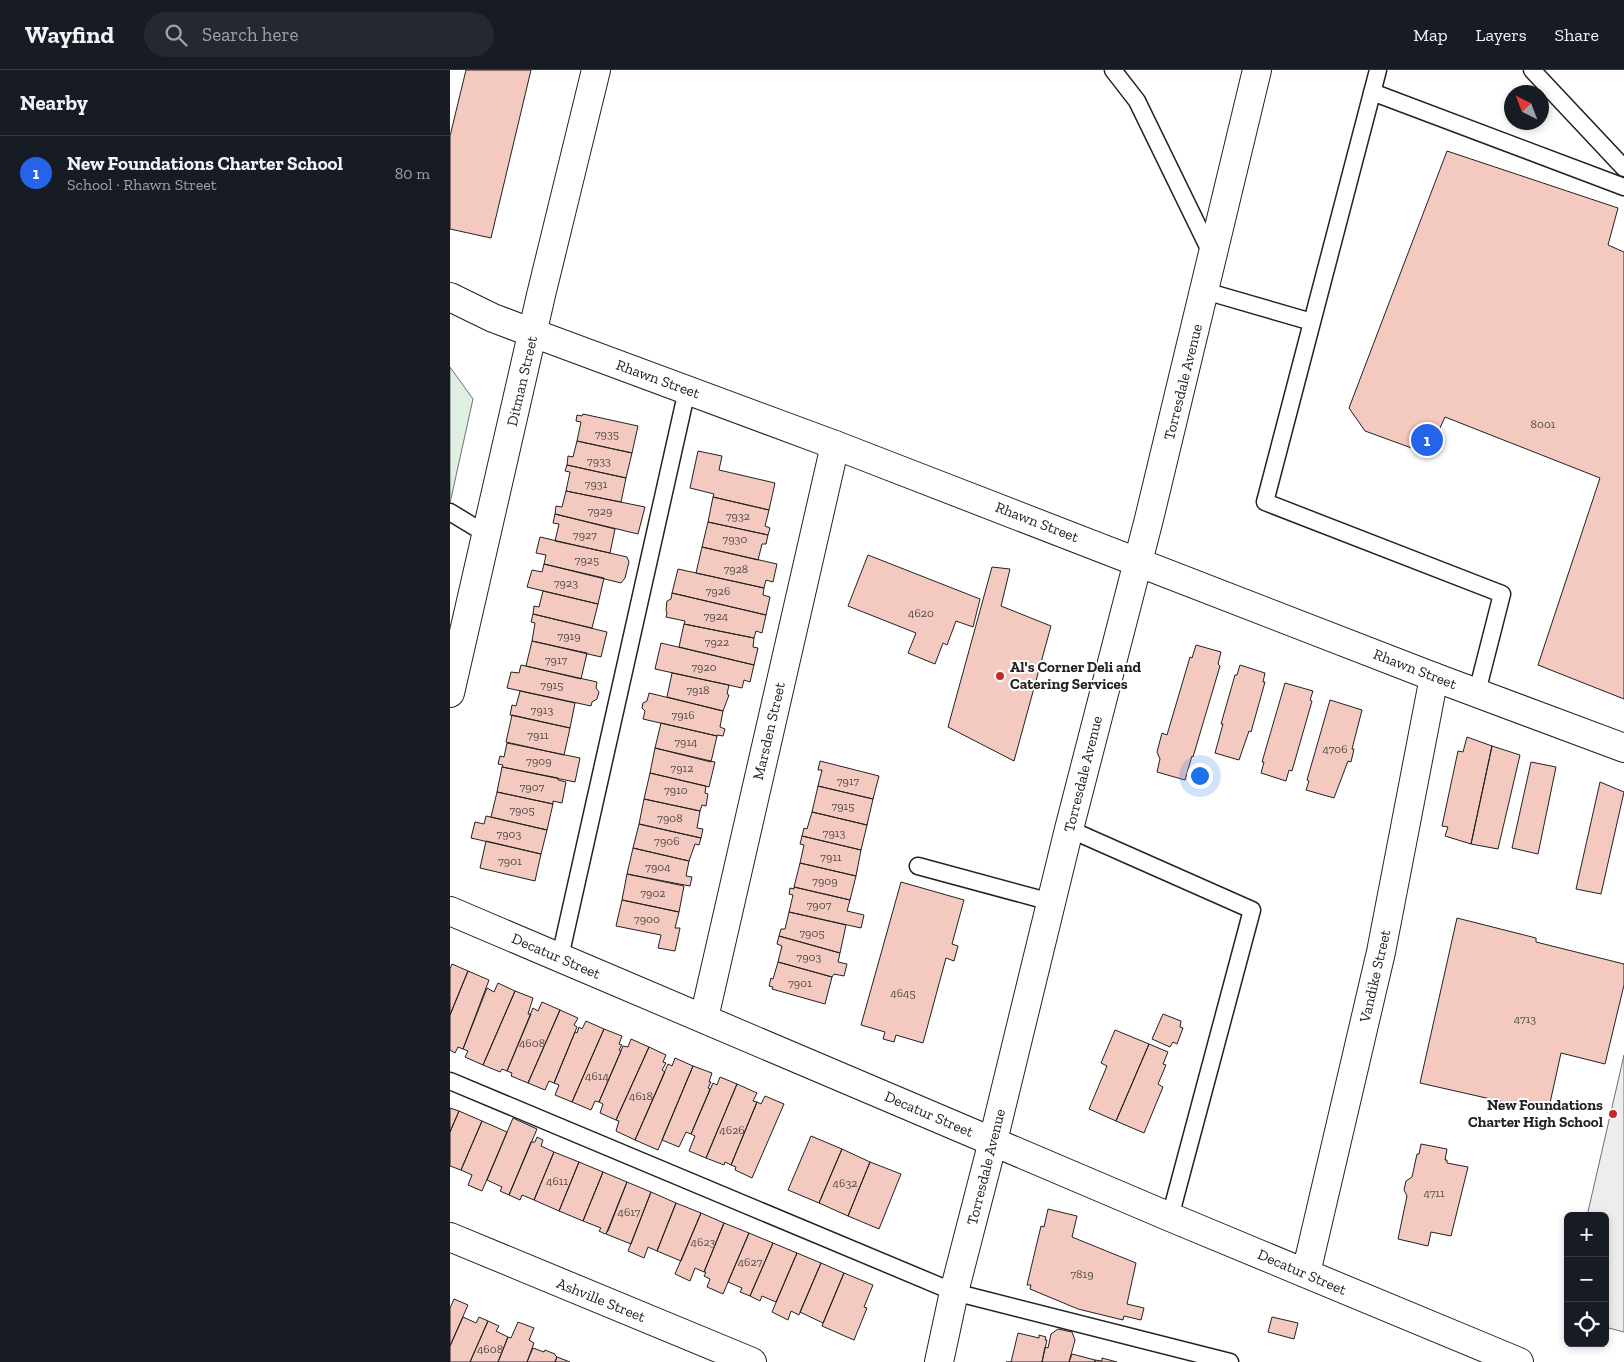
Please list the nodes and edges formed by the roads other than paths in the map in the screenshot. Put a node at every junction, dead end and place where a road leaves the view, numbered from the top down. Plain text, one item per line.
1 (596, 70) edge
2 (1113, 70) edge
3 (1257, 70) edge
4 (1378, 70) edge
5 (1532, 70) edge
6 (1372, 92) junction
7 (1624, 168) edge
8 (1624, 188) edge
9 (1213, 257) junction
10 (1205, 291) junction
11 (450, 297) edge
12 (1312, 322) junction
13 (533, 334) junction
14 (687, 390) junction
15 (835, 444) junction
16 (450, 512) edge
17 (486, 534) junction
18 (1138, 561) junction
19 (1434, 677) junction
20 (450, 692) edge
21 (1477, 692) junction
22 (1624, 748) edge
23 (1069, 829) junction
24 (918, 866) dead end
25 (1051, 902) junction
26 (450, 911) edge
27 (560, 957) junction
28 (704, 1018) junction
29 (450, 1081) edge
30 (993, 1141) junction
31 (1170, 1217) junction
32 (450, 1237) edge
33 (1306, 1273) junction
34 (954, 1292) junction
35 (752, 1362) edge
36 (939, 1362) edge
37 (1230, 1362) edge
38 (1520, 1362) edge

1 - 13 street, Ditman Street
2 - 9 lane
3 - 9 street, Torresdale Avenue
4 - 6 lane
5 - 7 lane
6 - 8 lane
6 - 12 lane
9 - 10 street, Torresdale Avenue
10 - 12 lane
10 - 18 street, Torresdale Avenue
11 - 13 street, Rhawn Street
12 - 21 lane
13 - 14 street, Rhawn Street
13 - 17 street, Ditman Street
14 - 15 street, Rhawn Street
14 - 27 lane
15 - 18 street, Rhawn Street
15 - 28 street, Marsden Street
16 - 17 lane
17 - 20 street, Ditman Street
18 - 19 street, Rhawn Street
18 - 23 street, Torresdale Avenue
19 - 21 street, Rhawn Street
19 - 33 street, Vandike Street
21 - 22 street, Rhawn Street
23 - 25 street, Torresdale Avenue
23 - 31 lane
24 - 25 lane
25 - 30 street, Torresdale Avenue
26 - 27 street, Decatur Street
27 - 28 street, Decatur Street
28 - 30 street, Decatur Street
29 - 34 lane
30 - 31 street, Decatur Street
30 - 34 street, Torresdale Avenue
31 - 33 street, Decatur Street
32 - 35 street, Ashville Street
33 - 38 street, Decatur Street
34 - 36 street, Torresdale Avenue
34 - 37 lane

